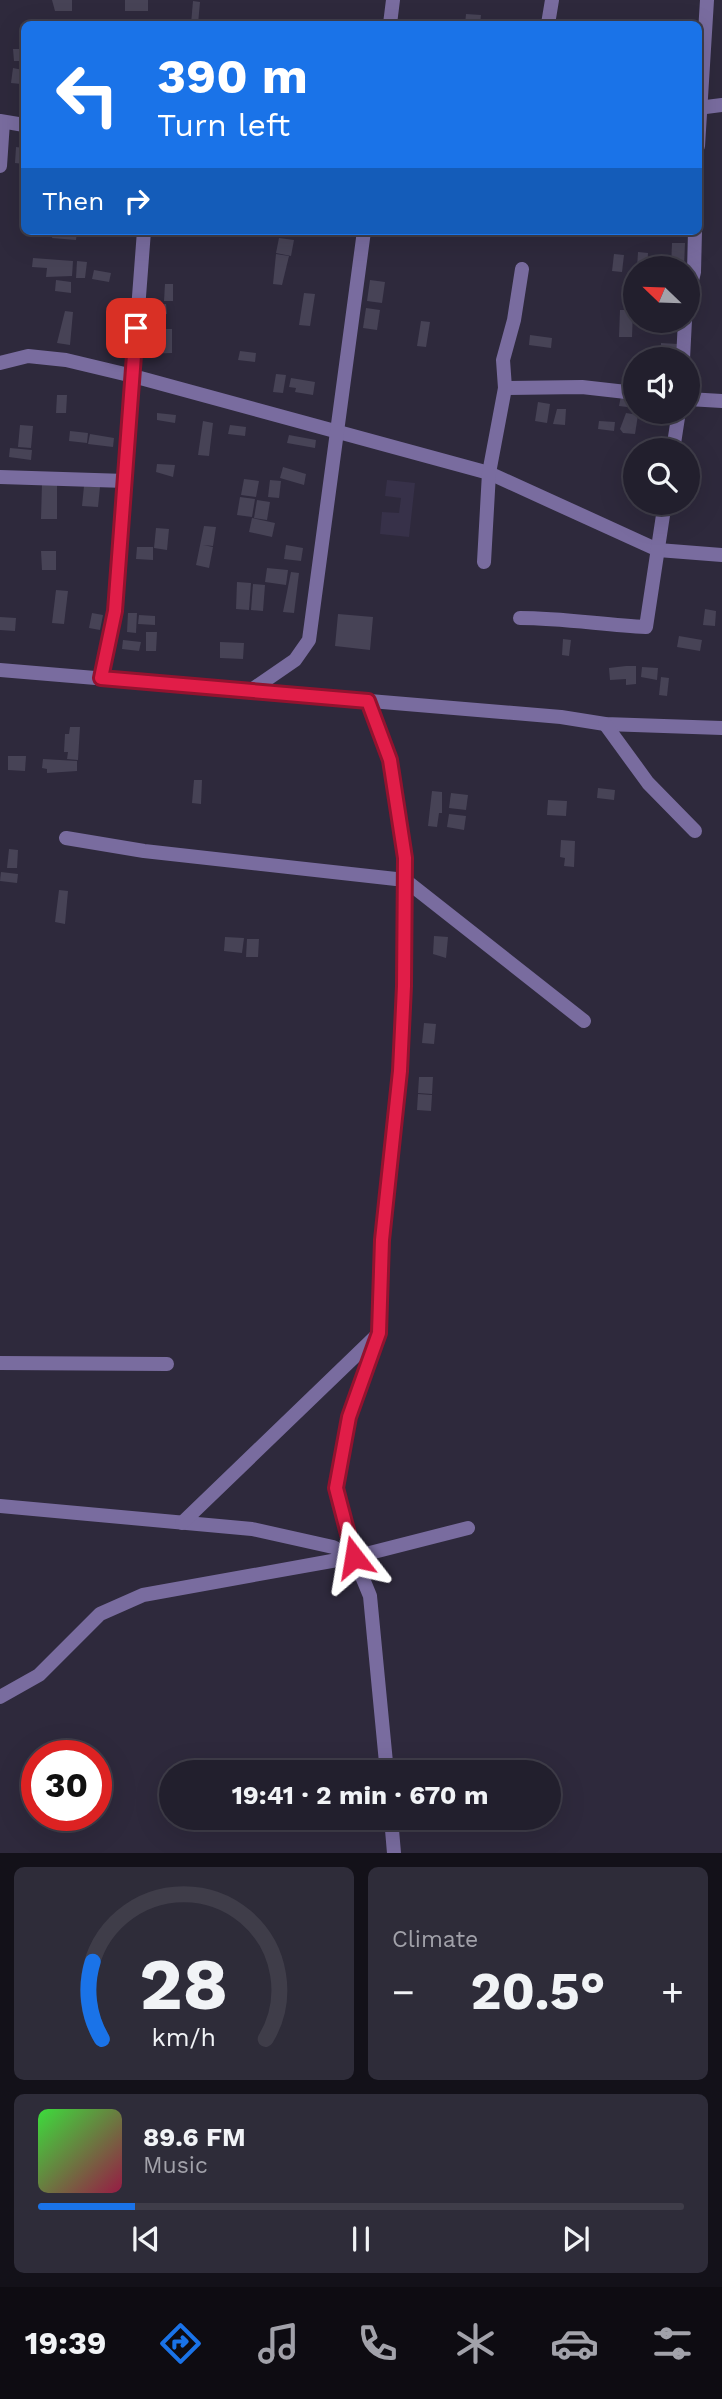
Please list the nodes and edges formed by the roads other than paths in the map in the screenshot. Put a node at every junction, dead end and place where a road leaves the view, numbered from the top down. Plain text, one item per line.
1 (394, 0) edge
2 (552, 0) edge
3 (707, 0) edge
4 (390, 21) edge
5 (548, 21) edge
6 (702, 68) edge
7 (722, 104) edge
8 (702, 107) edge
9 (2, 122) edge
10 (21, 125) edge
11 (0, 166) edge
12 (144, 235) edge
13 (363, 235) edge
14 (695, 235) edge
15 (694, 256) edge
16 (522, 269) dead end
17 (0, 363) edge
18 (133, 376) junction
19 (505, 388) junction
20 (623, 392) edge
21 (700, 400) edge
22 (722, 401) edge
23 (337, 432) junction
24 (489, 473) junction
25 (0, 477) edge
26 (127, 481) junction
27 (663, 515) edge
28 (658, 550) junction
29 (722, 555) edge
30 (484, 562) dead end
31 (520, 618) dead end
32 (0, 670) edge
33 (101, 678) junction
34 (250, 691) junction
35 (368, 701) junction
36 (605, 724) junction
37 (722, 728) edge
38 (695, 831) dead end
39 (66, 838) dead end
40 (405, 880) junction
41 (584, 1021) dead end
42 (379, 1333) junction
43 (0, 1363) edge
44 (167, 1364) dead end
45 (0, 1506) edge
46 (182, 1523) junction
47 (468, 1528) dead end
48 (354, 1557) junction
49 (0, 1697) edge
50 (386, 1760) edge
51 (392, 1830) edge
52 (394, 1853) edge

1 - 4 street
2 - 5 street
3 - 6 street
7 - 8 street
9 - 10 street
9 - 11 street
12 - 18 street
13 - 23 street
14 - 15 street
16 - 19 street
17 - 18 street
18 - 23 street
18 - 26 street
19 - 20 street
19 - 24 street
21 - 22 street
23 - 24 street
23 - 34 street
24 - 28 street
24 - 30 street
25 - 26 street
26 - 33 street
27 - 28 street
28 - 29 street
28 - 31 street
32 - 33 street
33 - 34 street
34 - 35 street
35 - 36 street
35 - 40 street
36 - 37 street
36 - 38 street
39 - 40 street
40 - 41 street
40 - 42 street
42 - 46 street
42 - 48 street
43 - 44 street
45 - 46 street
46 - 48 street
47 - 48 street
48 - 49 street
48 - 50 street
51 - 52 street

